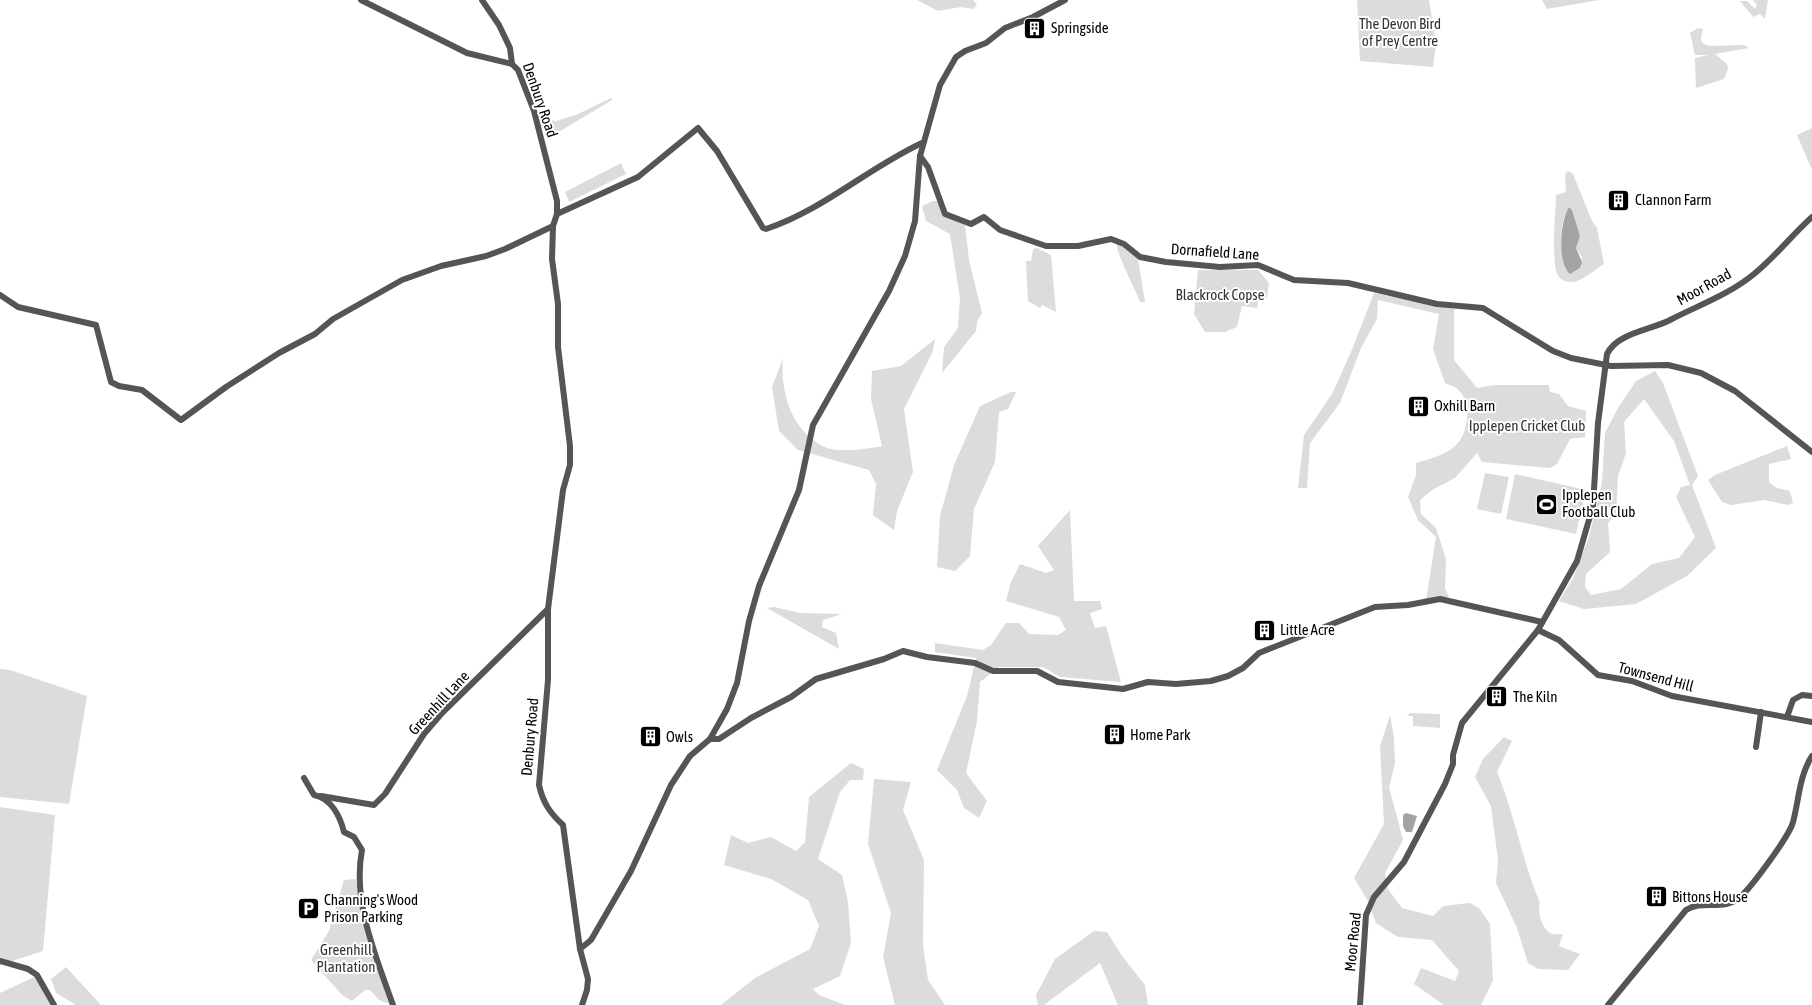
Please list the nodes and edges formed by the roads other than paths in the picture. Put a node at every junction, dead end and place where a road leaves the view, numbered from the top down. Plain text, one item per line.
1 (361, 0) edge
2 (482, 0) edge
3 (1066, 0) edge
4 (512, 64) junction
5 (922, 143) junction
6 (920, 156) junction
7 (557, 214) junction
8 (1812, 217) edge
9 (553, 226) junction
10 (0, 295) edge
11 (1606, 366) junction
12 (1812, 452) edge
13 (548, 610) junction
14 (1542, 622) junction
15 (1538, 630) junction
16 (1812, 696) edge
17 (1761, 712) junction
18 (1787, 717) junction
19 (1812, 722) edge
20 (710, 739) junction
21 (1756, 747) dead end
22 (1812, 756) edge
23 (304, 778) dead end
24 (322, 796) junction
25 (580, 949) junction
26 (0, 960) edge
27 (54, 1005) edge
28 (393, 1005) edge
29 (582, 1005) edge
30 (1360, 1005) edge
31 (1608, 1005) edge

1 - 4 street
2 - 4 street, Denbury Road
3 - 5 street
4 - 7 street, Denbury Road
5 - 6 street
5 - 7 street
6 - 11 street, Dornafield Lane
6 - 20 street
7 - 9 street, Denbury Road
8 - 11 street, Moor Road
9 - 10 street
9 - 13 street, Denbury Road
11 - 12 street
11 - 14 street, Moor Road
13 - 24 street, Greenhill Lane
13 - 25 street, Denbury Road
14 - 15 street, Moor Road
14 - 20 street
15 - 17 street, Townsend Hill
15 - 30 street, Moor Road
16 - 18 street
17 - 18 street, Townsend Hill
17 - 21 street
18 - 19 street, Townsend Hill
20 - 25 street
22 - 31 street
23 - 24 street, Greenhill Lane
24 - 28 street
25 - 29 street, Denbury Road
26 - 27 street

